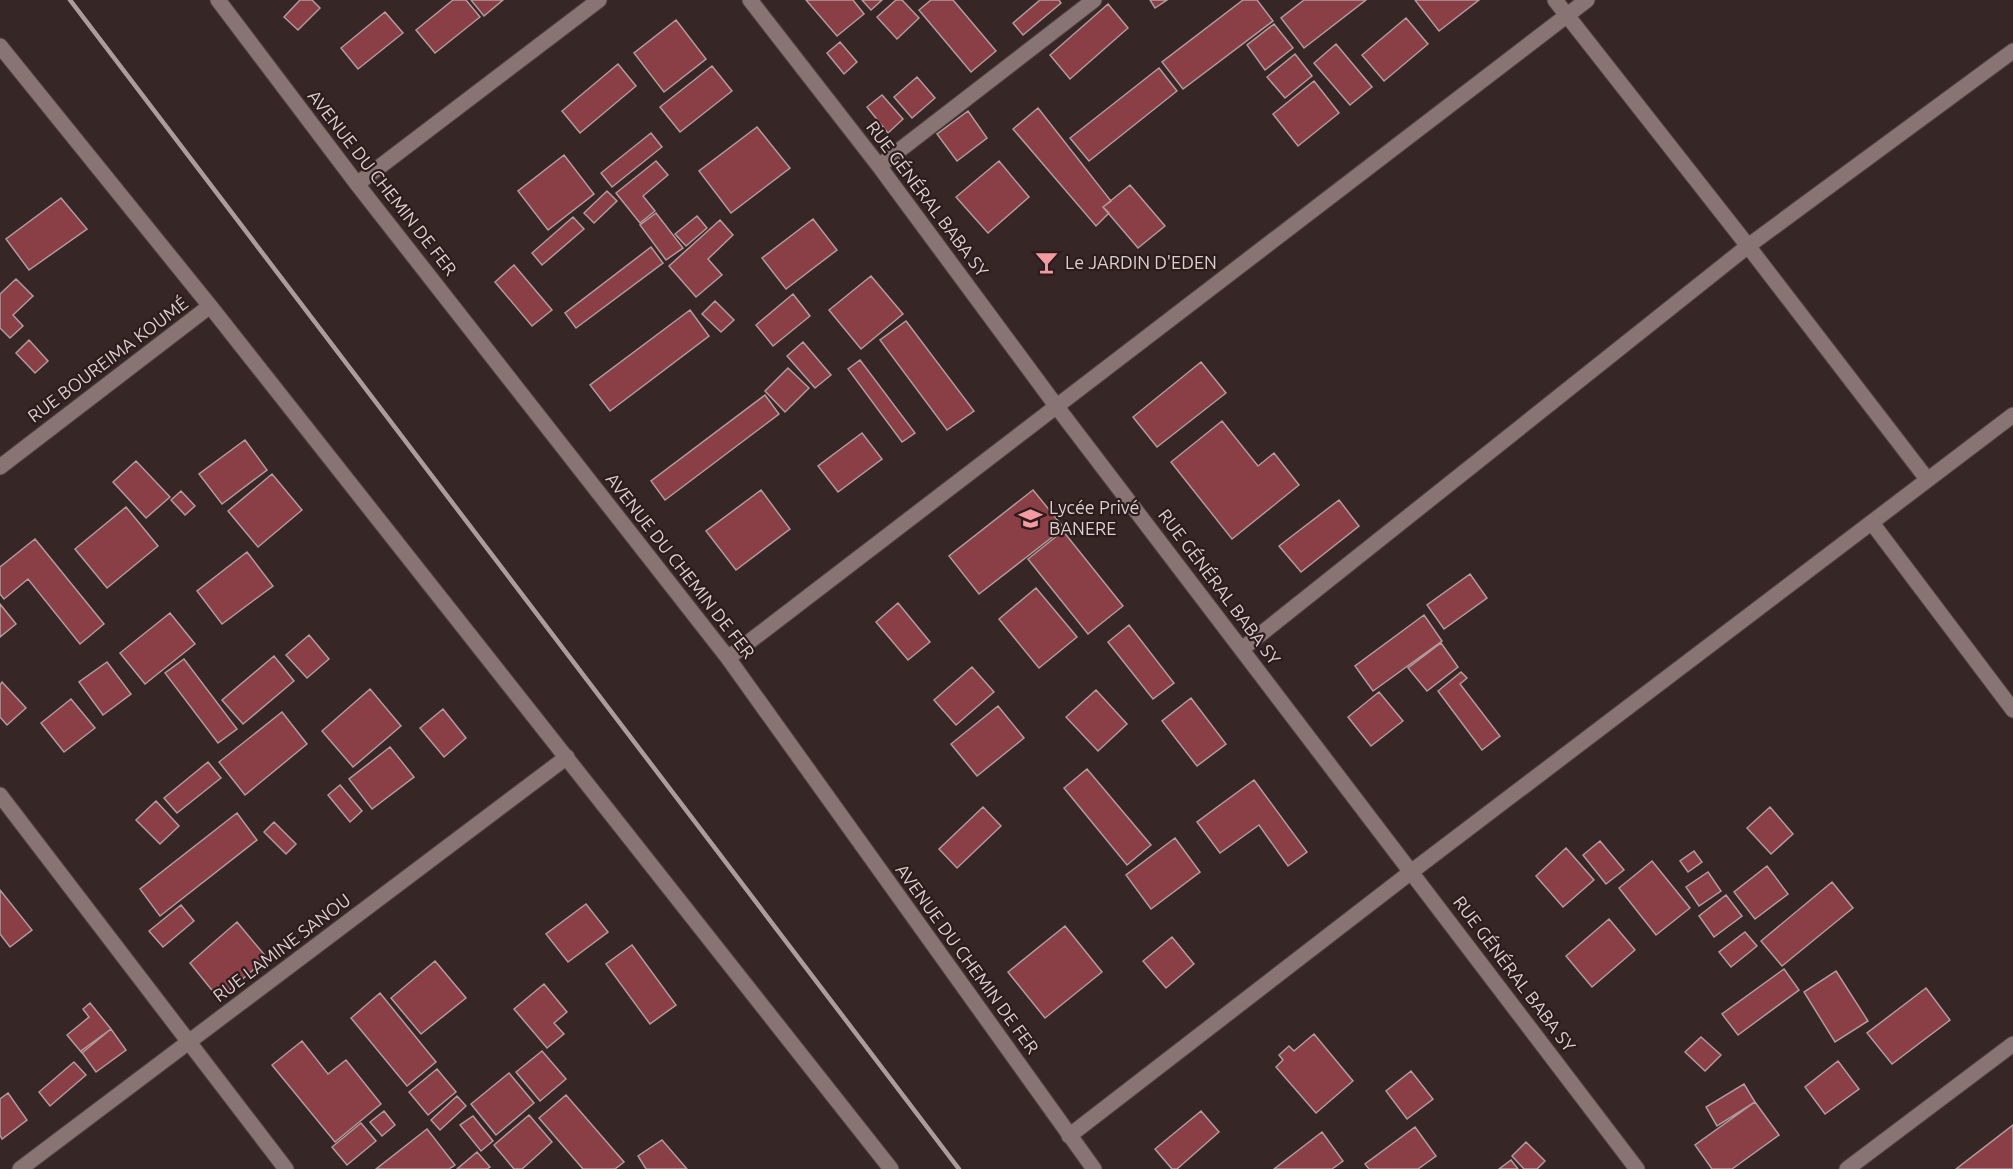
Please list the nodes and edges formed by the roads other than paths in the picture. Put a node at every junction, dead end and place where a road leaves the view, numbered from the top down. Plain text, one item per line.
1 (218, 0) edge
2 (599, 0) edge
3 (750, 0) edge
4 (1094, 0) edge
5 (1555, 0) edge
6 (1587, 0) edge
7 (1566, 15) junction
8 (0, 46) edge
9 (2013, 51) edge
10 (879, 166) junction
11 (357, 184) junction
12 (1748, 246) junction
13 (210, 306) junction
14 (1057, 407) junction
15 (2013, 414) edge
16 (0, 467) edge
17 (1927, 479) junction
18 (1872, 523) junction
19 (1242, 648) junction
20 (728, 658) junction
21 (2013, 710) edge
22 (567, 757) junction
23 (0, 795) edge
24 (1411, 872) junction
25 (189, 1042) junction
26 (2013, 1044) edge
27 (1069, 1136) junction
28 (20, 1169) edge
29 (286, 1169) edge
30 (891, 1169) edge
31 (1094, 1169) edge
32 (1637, 1169) edge
33 (1847, 1169) edge

1 - 11 street, AVENUE DU CHEMIN DE FER
2 - 11 street
3 - 10 street, RUE GÉNÉRAL BABA SY
4 - 10 street
5 - 7 street
6 - 7 street
7 - 12 street
7 - 14 street
8 - 13 street
9 - 12 street
10 - 14 street, RUE GÉNÉRAL BABA SY
11 - 20 street, AVENUE DU CHEMIN DE FER
12 - 17 street
12 - 19 street
13 - 16 street, RUE BOUREIMA KOUMÉ
13 - 22 street
14 - 19 street, RUE GÉNÉRAL BABA SY
14 - 20 street
15 - 17 street
17 - 18 street
18 - 21 street
18 - 24 street
19 - 24 street, RUE GÉNÉRAL BABA SY
20 - 27 street, AVENUE DU CHEMIN DE FER
22 - 25 street, RUE LAMINE SANOU
22 - 30 street
23 - 25 street
24 - 27 street
24 - 32 street, RUE GÉNÉRAL BABA SY
25 - 28 street, RUE LAMINE SANOU
25 - 29 street
26 - 33 street
27 - 31 street, AVENUE DU CHEMIN DE FER

